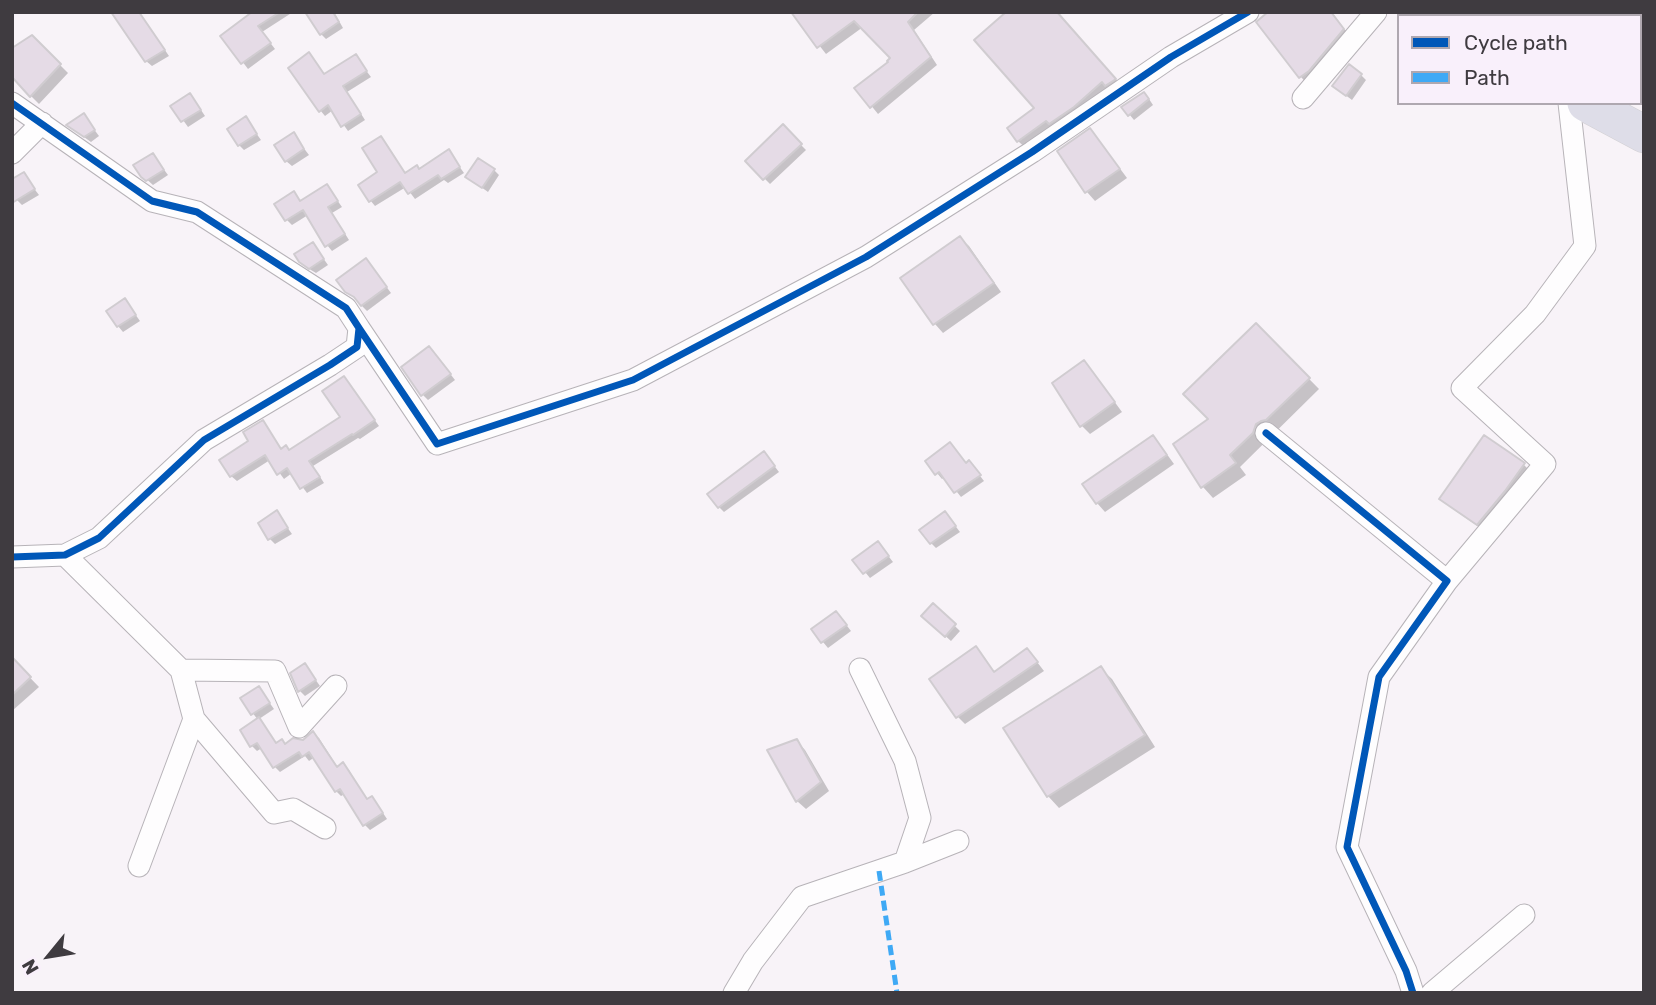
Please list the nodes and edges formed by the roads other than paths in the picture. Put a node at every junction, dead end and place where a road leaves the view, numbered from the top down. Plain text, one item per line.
1 (1248, 12) edge
2 (1376, 12) edge
3 (1303, 98) dead end
4 (12, 103) edge
5 (1569, 105) edge
6 (1590, 105) edge
7 (42, 123) junction
8 (1644, 134) edge
9 (12, 153) edge
10 (359, 328) junction
11 (1266, 433) dead end
12 (65, 555) junction
13 (12, 557) edge
14 (1447, 582) junction
15 (860, 669) dead end
16 (181, 670) junction
17 (336, 686) dead end
18 (194, 719) junction
19 (326, 828) dead end
20 (958, 841) dead end
21 (905, 862) junction
22 (139, 866) dead end
23 (1524, 915) dead end
24 (734, 993) edge
25 (1413, 993) edge
26 (1432, 993) edge

1 - 10 street
2 - 3 street
4 - 7 street
5 - 14 street
6 - 8 highway
7 - 9 street
7 - 10 street
10 - 12 street
11 - 14 street
12 - 13 street
12 - 16 street
14 - 25 street
15 - 21 street
16 - 17 street
16 - 18 street
18 - 19 street
18 - 22 street
20 - 21 street
21 - 24 street
23 - 26 street

